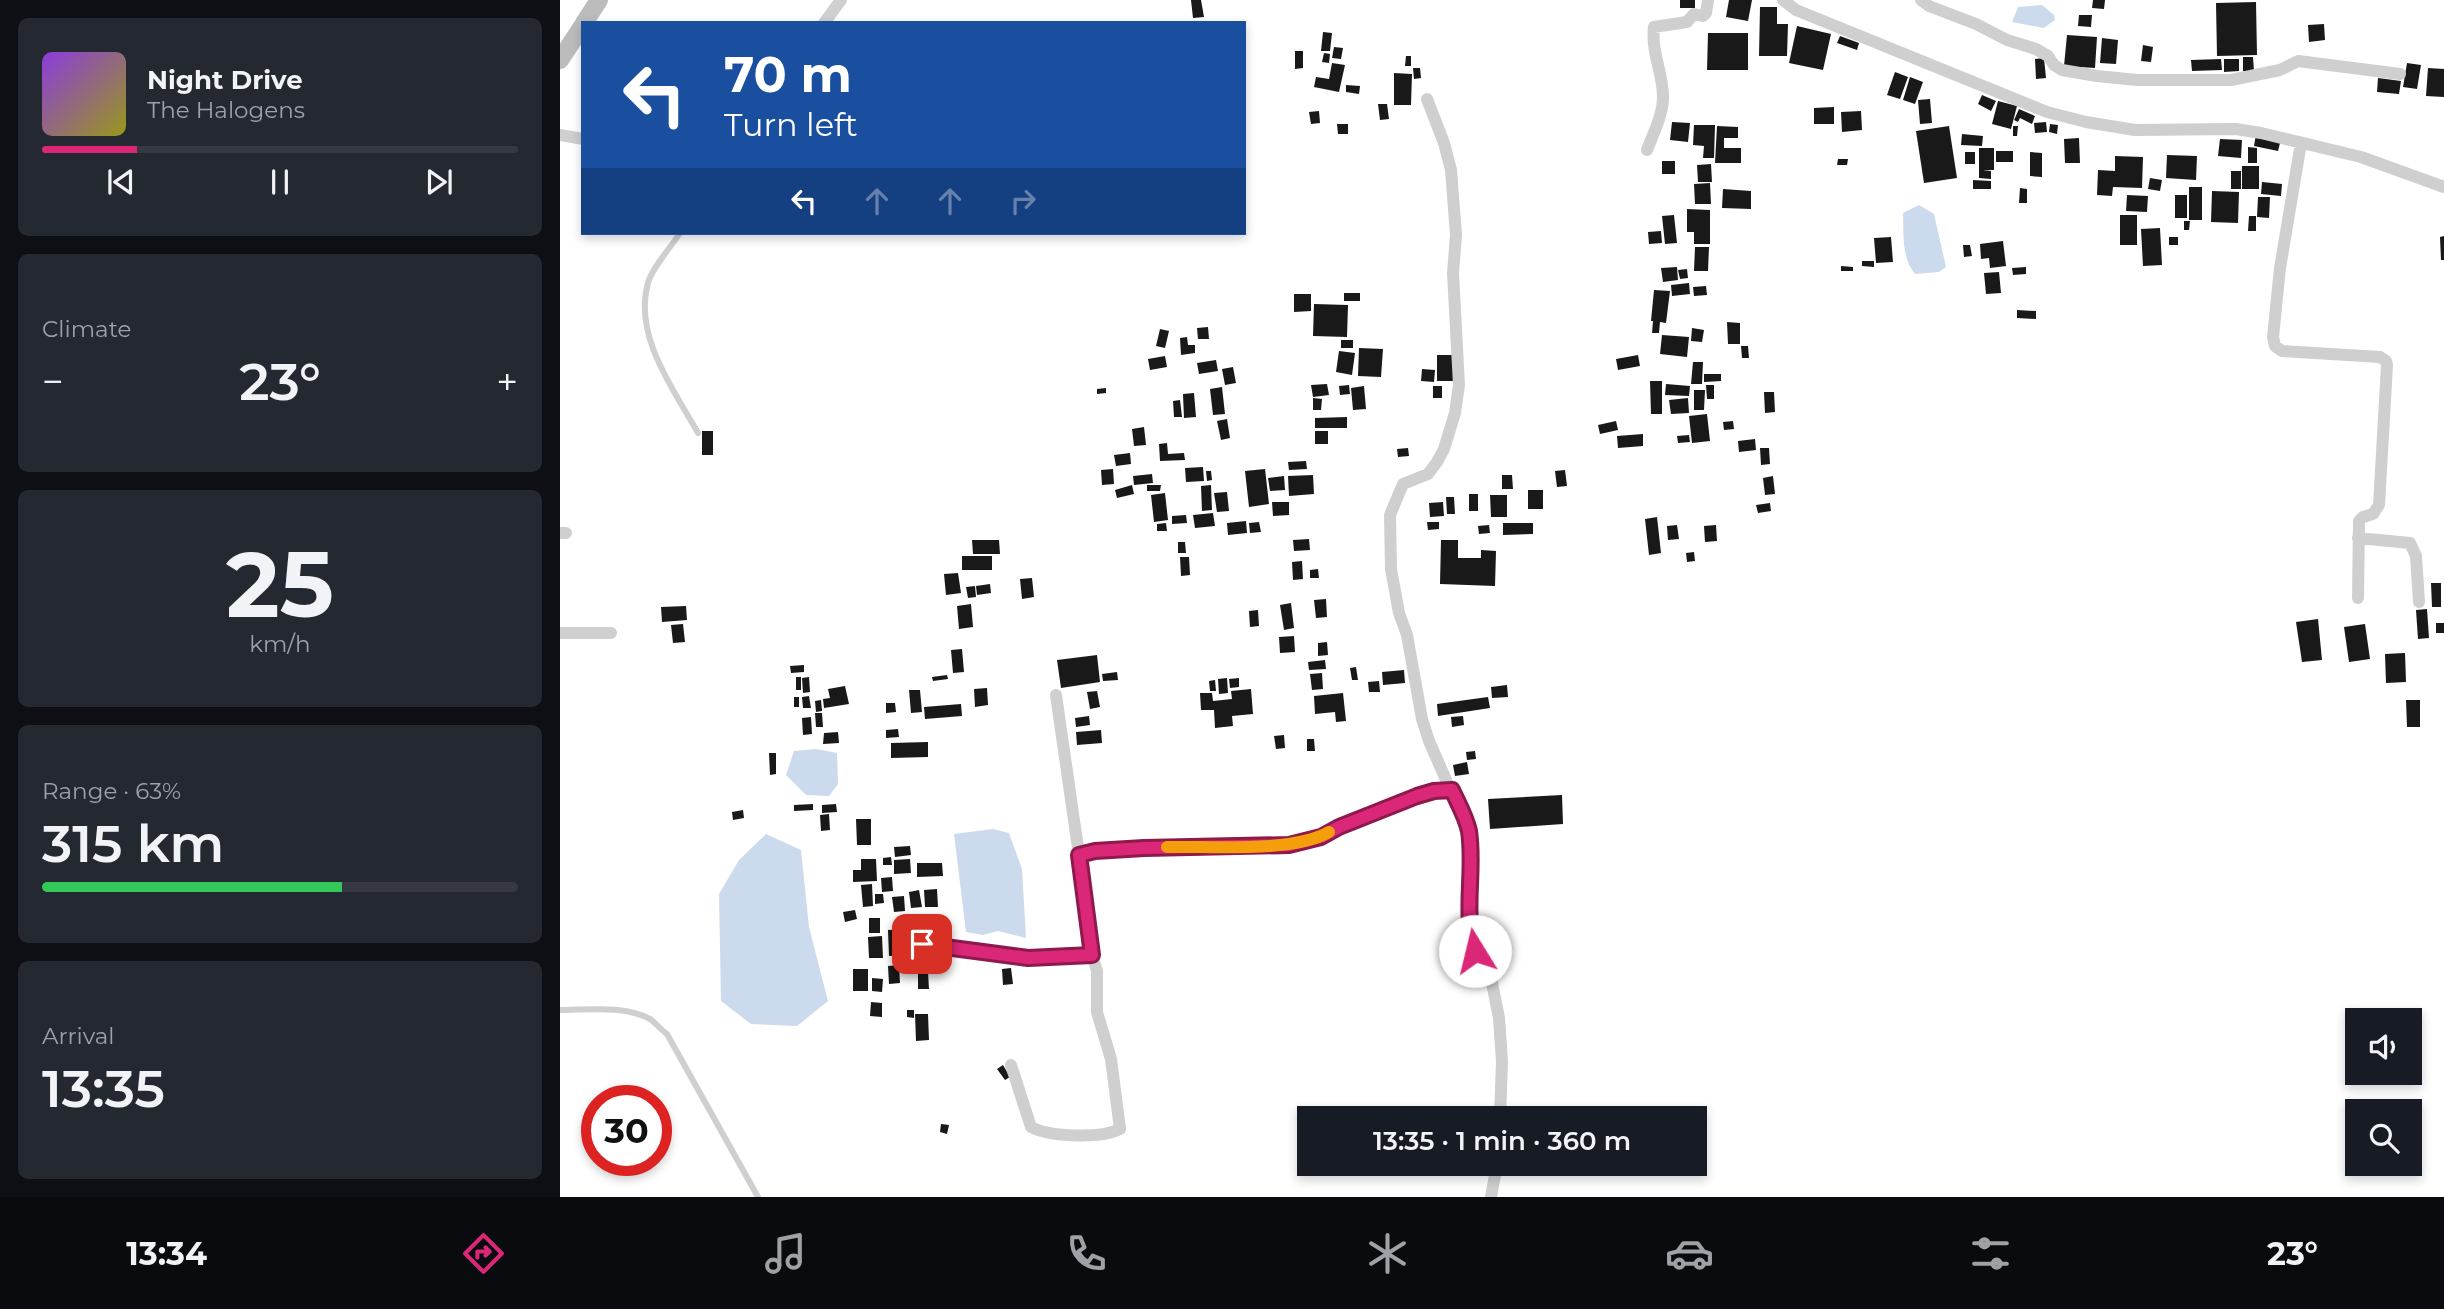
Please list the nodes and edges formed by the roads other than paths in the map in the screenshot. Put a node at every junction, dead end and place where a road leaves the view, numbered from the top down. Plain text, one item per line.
1 (599, 0) edge
2 (841, 0) edge
3 (1708, 0) edge
4 (1783, 0) edge
5 (1920, 0) edge
6 (585, 21) edge
7 (825, 21) edge
8 (581, 27) edge
9 (560, 60) edge
10 (2400, 74) dead end
11 (1427, 99) dead end
12 (560, 135) edge
13 (581, 139) edge
14 (2301, 143) junction
15 (1647, 150) dead end
16 (2444, 187) edge
17 (679, 235) edge
18 (698, 433) dead end
19 (2358, 538) junction
20 (2358, 598) dead end
21 (2419, 601) dead end
22 (611, 632) dead end
23 (560, 633) edge
24 (1056, 695) dead end
25 (1452, 790) junction
26 (1079, 855) junction
27 (922, 944) dead end
28 (1092, 955) junction
29 (560, 1010) edge
30 (1011, 1065) dead end
31 (1500, 1106) edge
32 (1495, 1176) edge
33 (758, 1197) edge
34 (1492, 1197) edge

1 - 6 street
2 - 7 street
3 - 15 street
4 - 14 street
5 - 10 street
8 - 9 street
11 - 25 street
12 - 13 street
14 - 16 street
14 - 19 street
17 - 18 lane
19 - 20 street
19 - 21 street
22 - 23 street
24 - 26 street
25 - 26 street
25 - 31 street
26 - 28 street
27 - 28 street
28 - 30 street
29 - 33 lane
32 - 34 street

